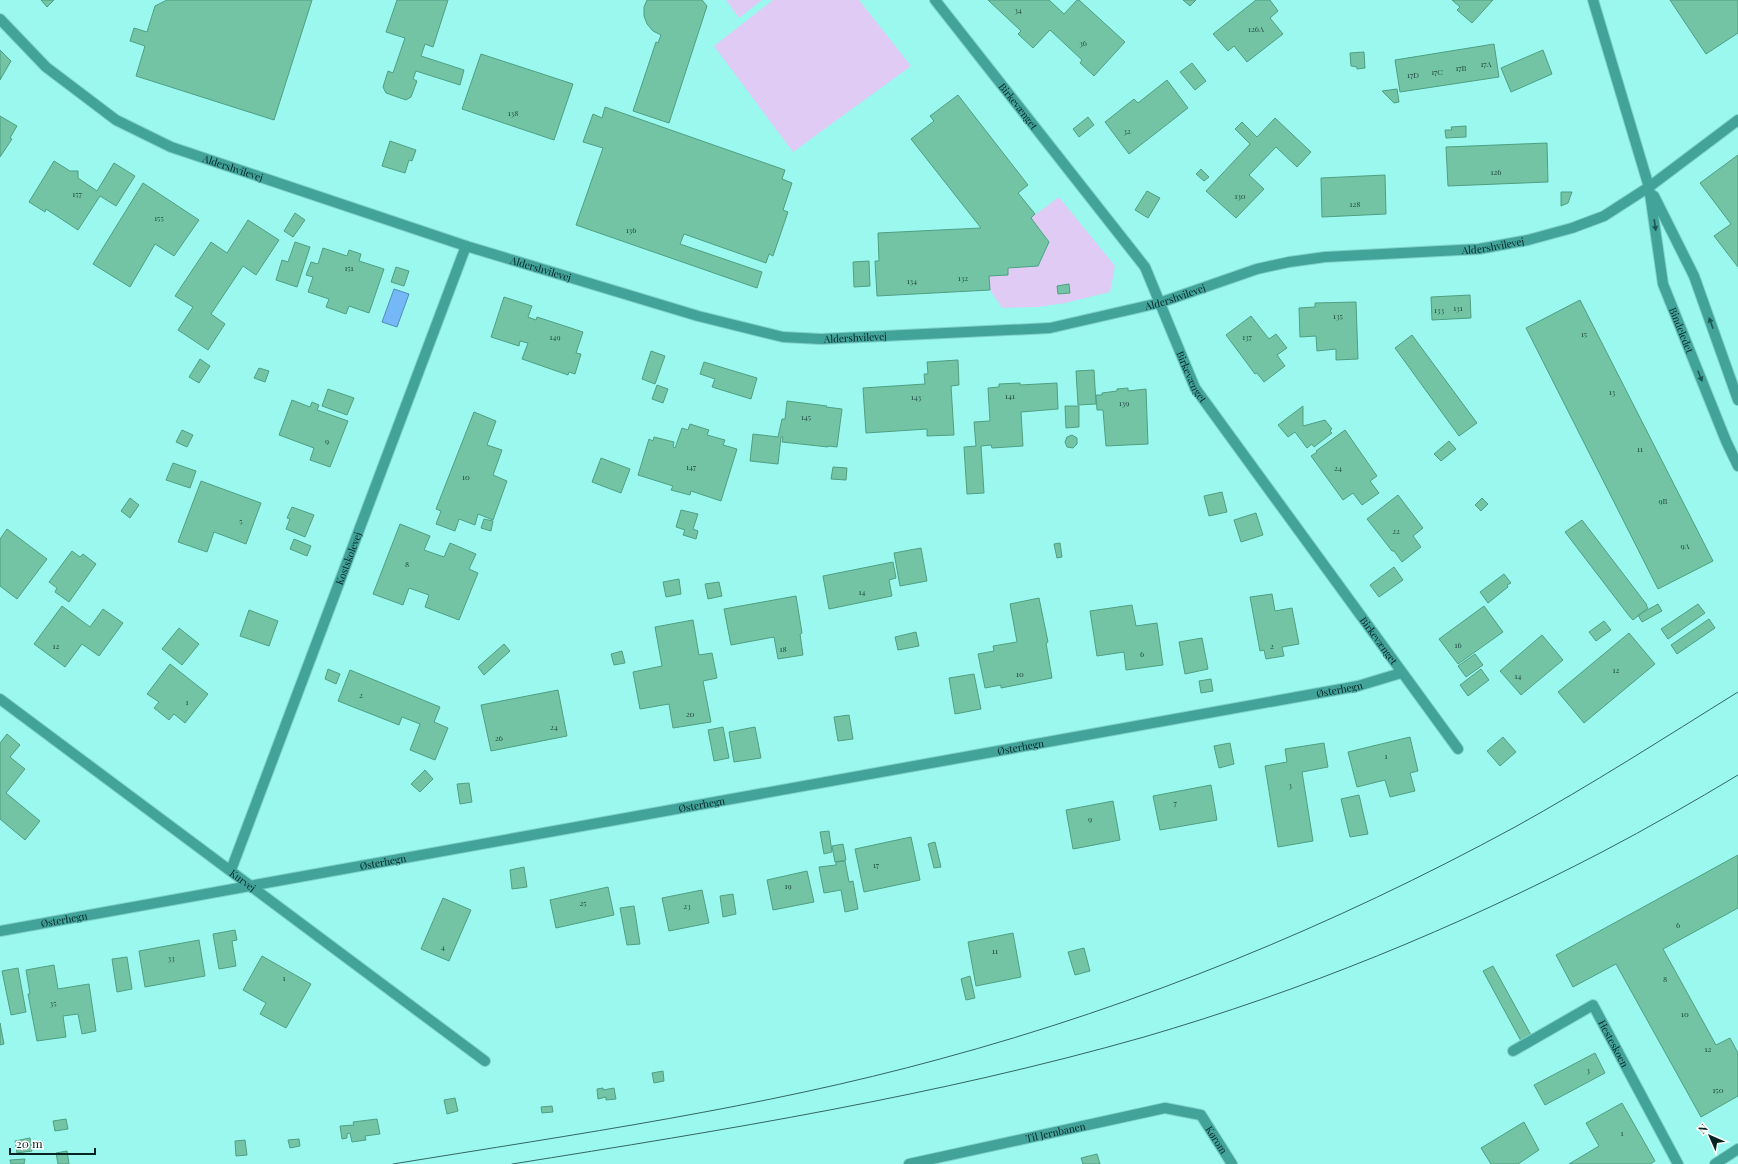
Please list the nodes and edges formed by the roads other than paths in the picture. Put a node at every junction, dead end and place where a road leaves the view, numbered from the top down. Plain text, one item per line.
1 (935, 0) edge
2 (1593, 0) edge
3 (0, 19) edge
4 (1738, 120) edge
5 (1649, 187) junction
6 (466, 246) junction
7 (1159, 303) junction
8 (1738, 400) edge
9 (1738, 466) edge
10 (1401, 673) junction
11 (0, 699) edge
12 (1458, 749) dead end
13 (231, 870) junction
14 (250, 885) junction
15 (0, 931) edge
16 (1513, 1051) dead end
17 (485, 1061) dead end
18 (1201, 1115) joint
19 (1738, 1149) edge
20 (909, 1164) edge
21 (1232, 1164) edge
22 (1678, 1164) edge
23 (1715, 1164) edge

1 - 7 street, Birkevænget
2 - 5 street, Bindeledet
3 - 6 street, Aldershvilevej
4 - 5 street, Aldershvilevej
5 - 7 street, Aldershvilevej
8 -> 5 street, Bindeledet
5 -> 9 street, Bindeledet
6 - 7 street, Aldershvilevej
6 - 13 street, Kostskolevej
7 - 10 street, Birkevænget
10 - 12 street, Birkevænget
10 - 14 street, Østerhegn
11 - 13 street, Kurvej
13 - 14 street, Kurvej
14 - 15 street, Østerhegn
14 - 17 street, Kurvej
16 - 22 street, Hesteskoen
18 - 20 street, Til Jernbanen
18 - 21 street, Kørom
19 - 23 street

